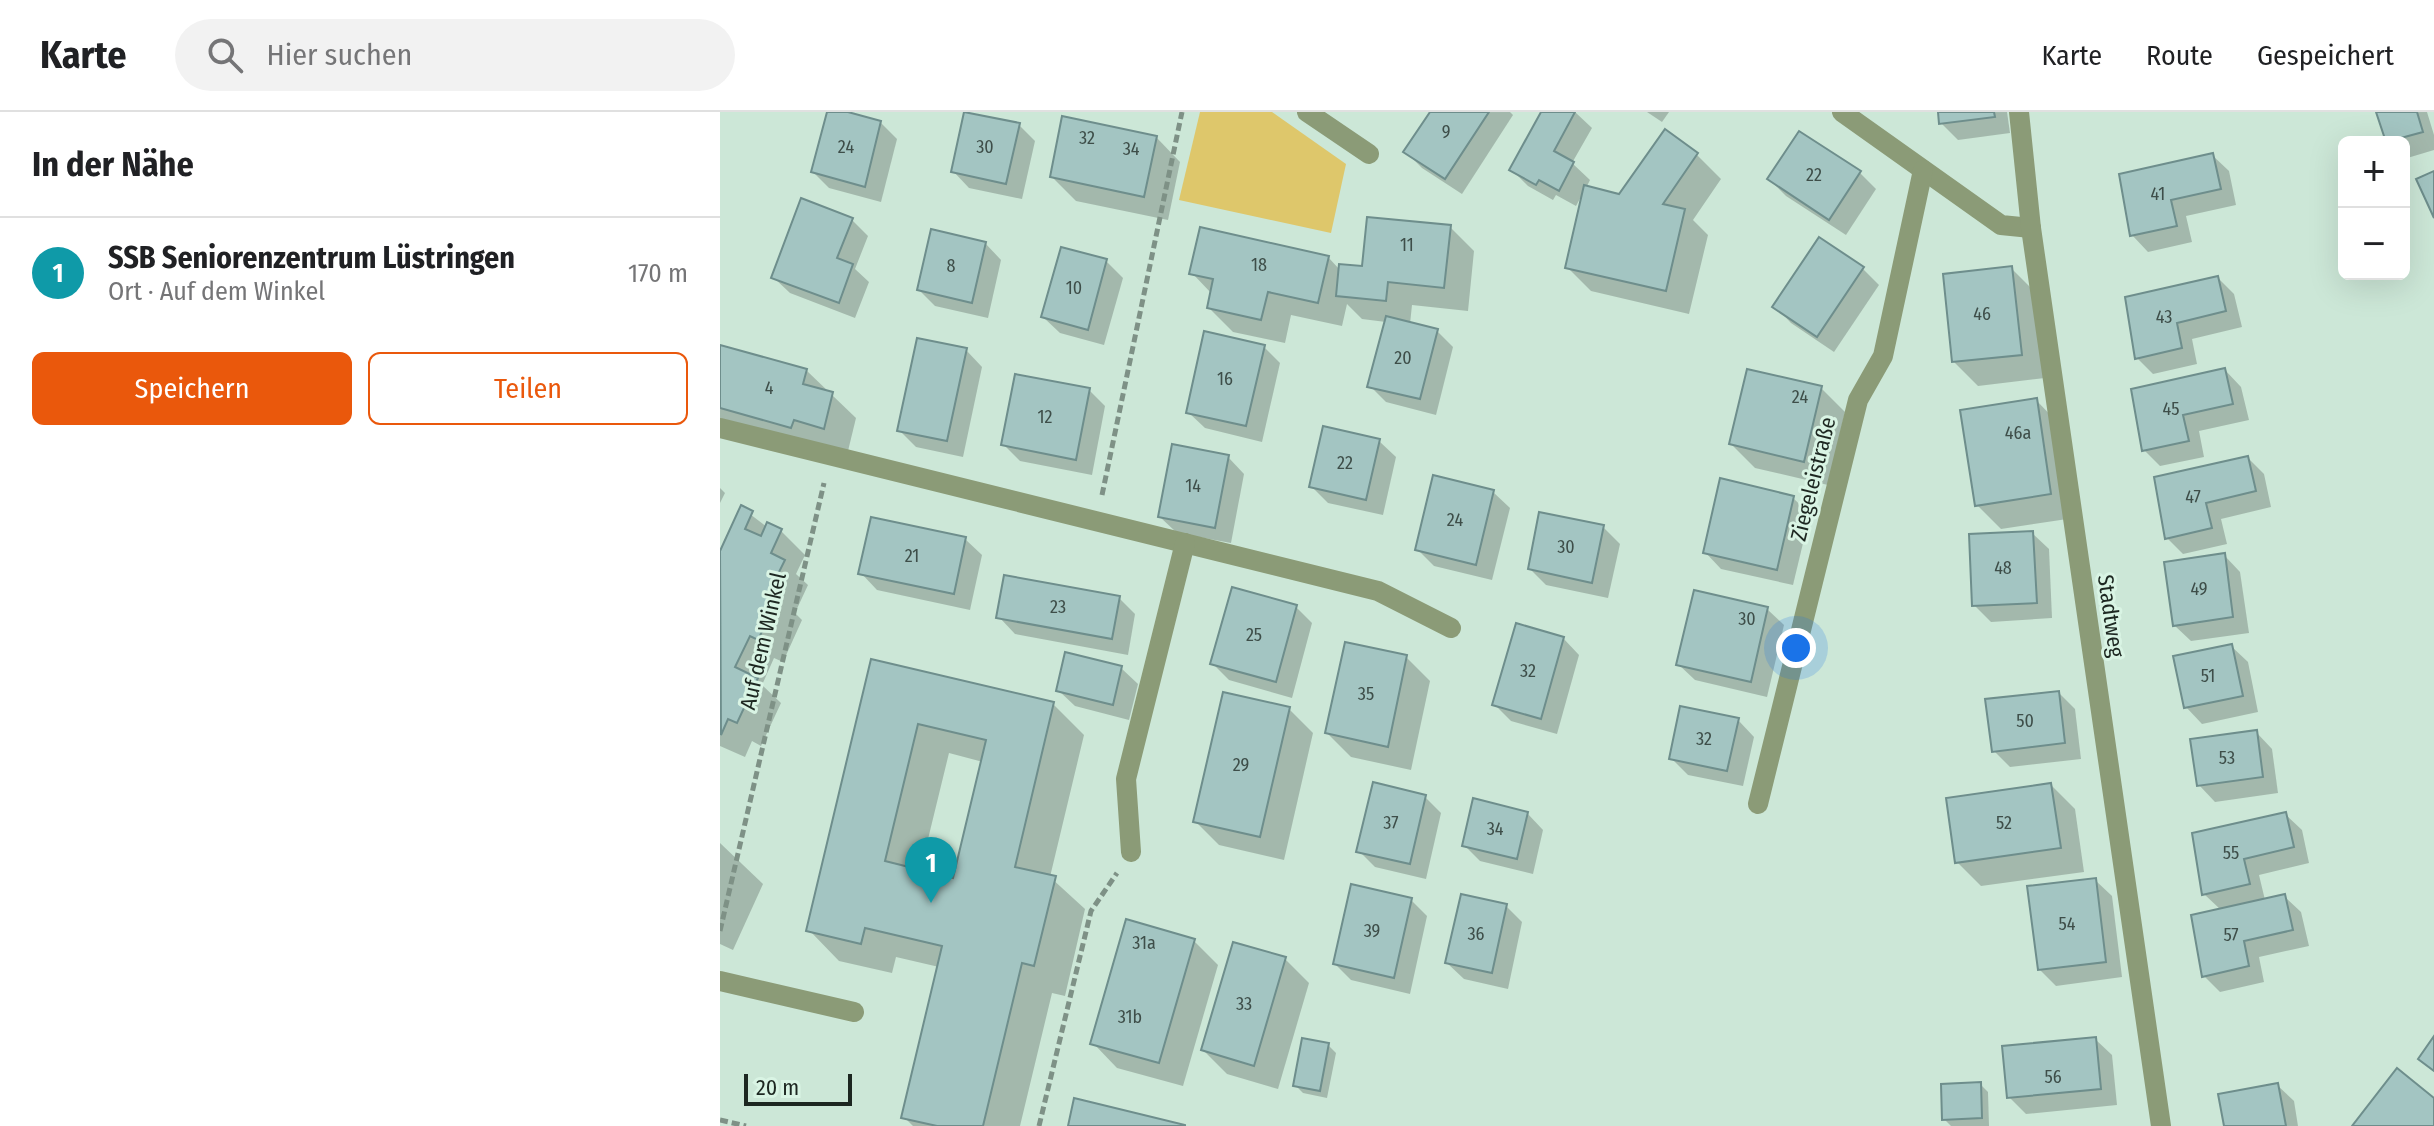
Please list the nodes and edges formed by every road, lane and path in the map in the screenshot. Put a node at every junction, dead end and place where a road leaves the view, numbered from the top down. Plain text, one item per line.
1 (1182, 112) edge
2 (1307, 112) edge
3 (1842, 112) edge
4 (2019, 112) edge
5 (1369, 154) dead end
6 (1923, 170) junction
7 (2031, 228) junction
8 (720, 428) edge
9 (831, 455) junction
10 (1097, 522) junction
11 (1185, 543) junction
12 (1451, 628) dead end
13 (1758, 804) dead end
14 (1131, 852) joint
15 (720, 931) edge
16 (720, 981) edge
17 (854, 1012) dead end
18 (720, 1120) edge
19 (746, 1126) edge
20 (1039, 1126) edge
21 (2161, 1126) edge

1 - 10 path
2 - 5 street
3 - 6 street
4 - 7 street, Stadtweg
6 - 7 street
6 - 13 street, Ziegeleistraße
7 - 21 street, Stadtweg
8 - 9 street
9 - 10 street
9 - 15 path, Auf dem Winkel
10 - 11 street
11 - 12 street
11 - 14 street
14 - 20 path
16 - 17 street
18 - 19 path

